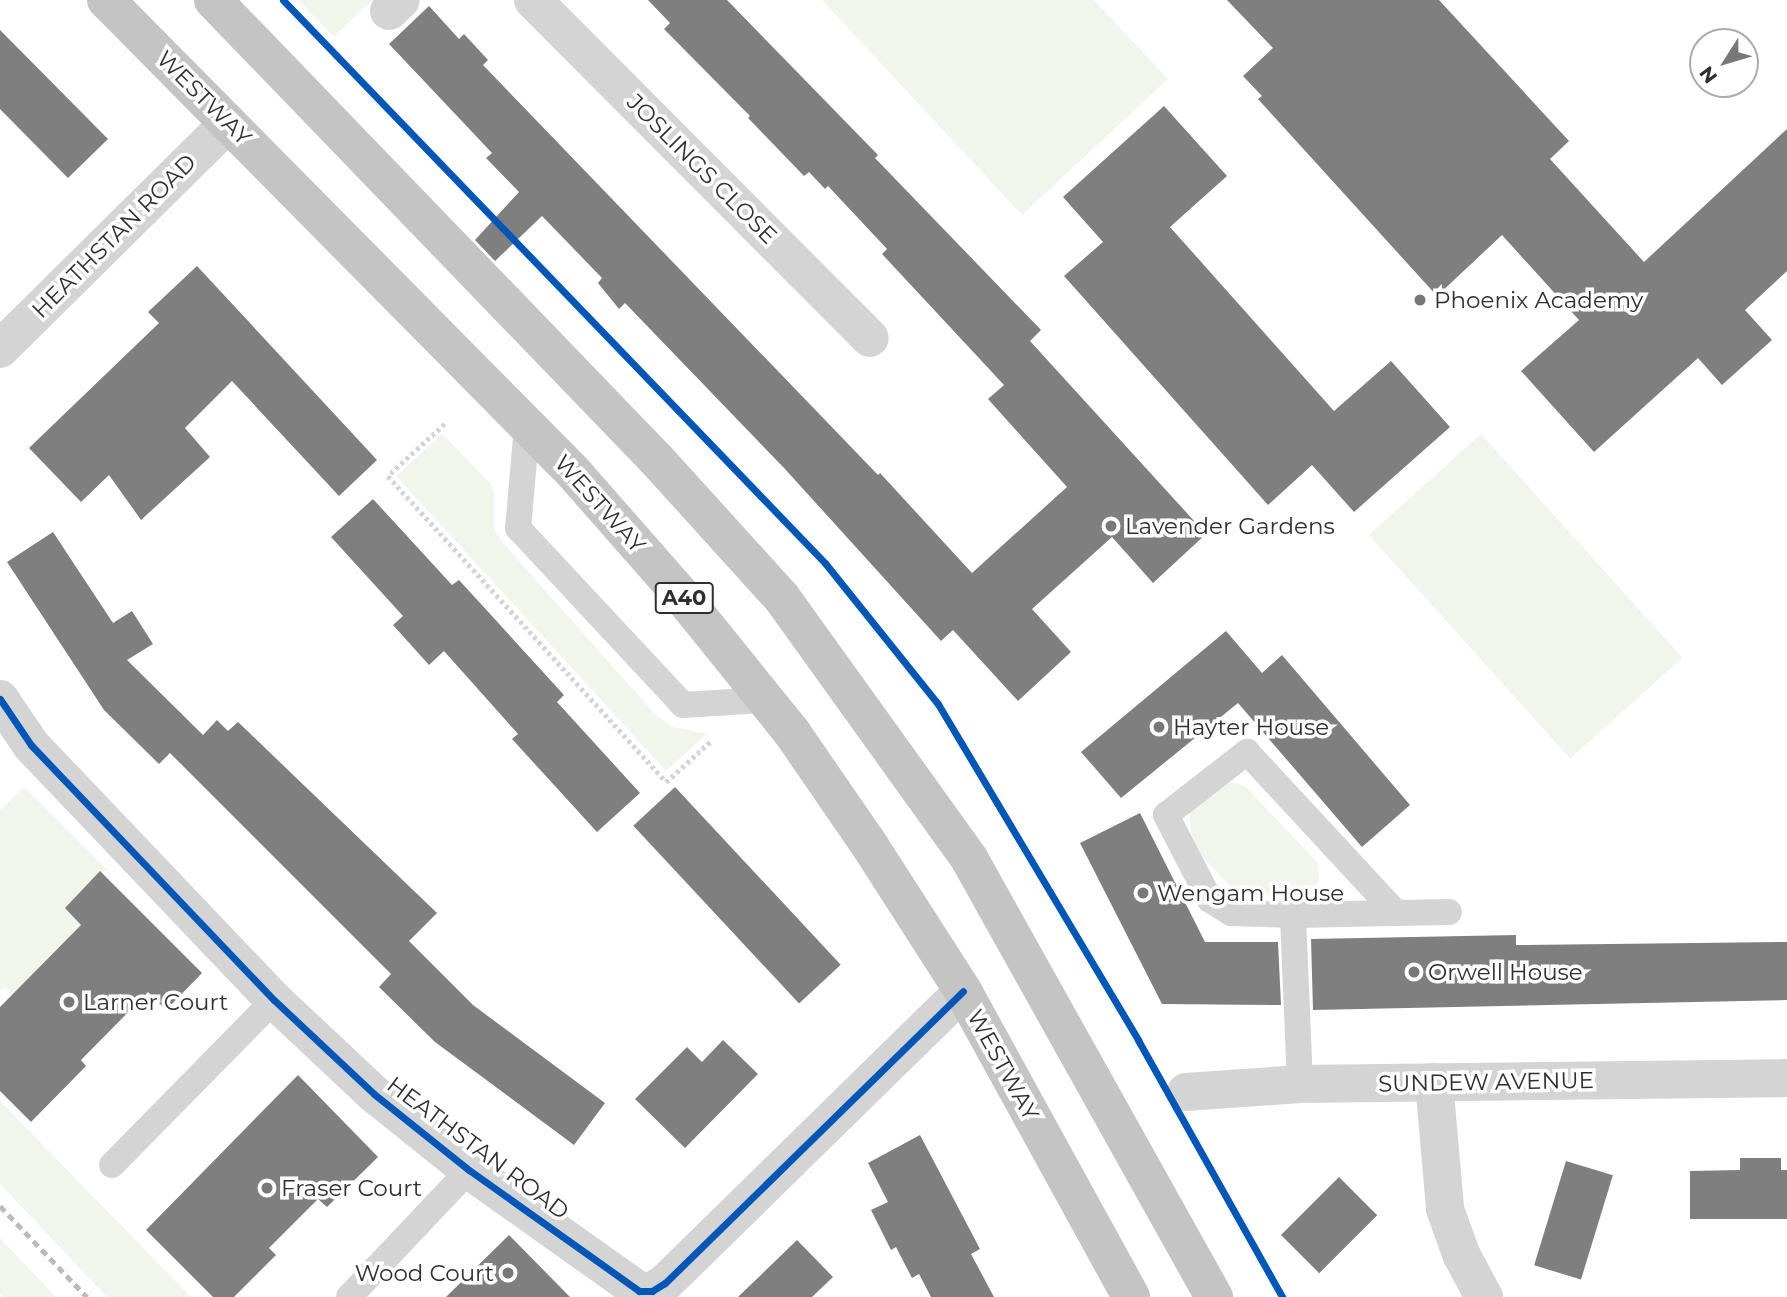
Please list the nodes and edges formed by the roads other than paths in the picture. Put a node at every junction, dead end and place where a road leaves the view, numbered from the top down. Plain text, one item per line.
1 (106, 0) edge
2 (213, 0) edge
3 (533, 0) edge
4 (228, 123) junction
5 (870, 338) dead end
6 (0, 349) edge
7 (527, 426) junction
8 (0, 699) edge
9 (765, 700) junction
10 (1449, 912) dead end
11 (1396, 913) junction
12 (1293, 915) junction
13 (962, 991) junction
14 (274, 1000) junction
15 (1787, 1078) edge
16 (1434, 1082) junction
17 (1300, 1084) junction
18 (1186, 1092) dead end
19 (112, 1165) dead end
20 (470, 1170) junction
21 (349, 1297) edge
22 (1131, 1297) edge
23 (1214, 1297) edge
24 (1484, 1297) edge

1 - 4 highway, WESTWAY / A40
2 - 23 highway
3 - 5 street, JOSLINGS CLOSE
4 - 6 street, HEATHSTAN ROAD
4 - 7 highway, WESTWAY / A40
7 - 9 highway, WESTWAY / A40
7 - 9 lane
8 - 14 street, HEATHSTAN ROAD
9 - 13 highway, WESTWAY / A40
10 - 11 lane
11 - 12 lane
11 - 12 lane
12 - 17 lane
13 - 20 street, HEATHSTAN ROAD
13 - 22 highway, WESTWAY / A40
14 - 19 lane
14 - 20 street, HEATHSTAN ROAD
15 - 16 street, SUNDEW AVENUE
16 - 17 street, SUNDEW AVENUE
16 - 24 street
17 - 18 street, SUNDEW AVENUE
20 - 21 lane

